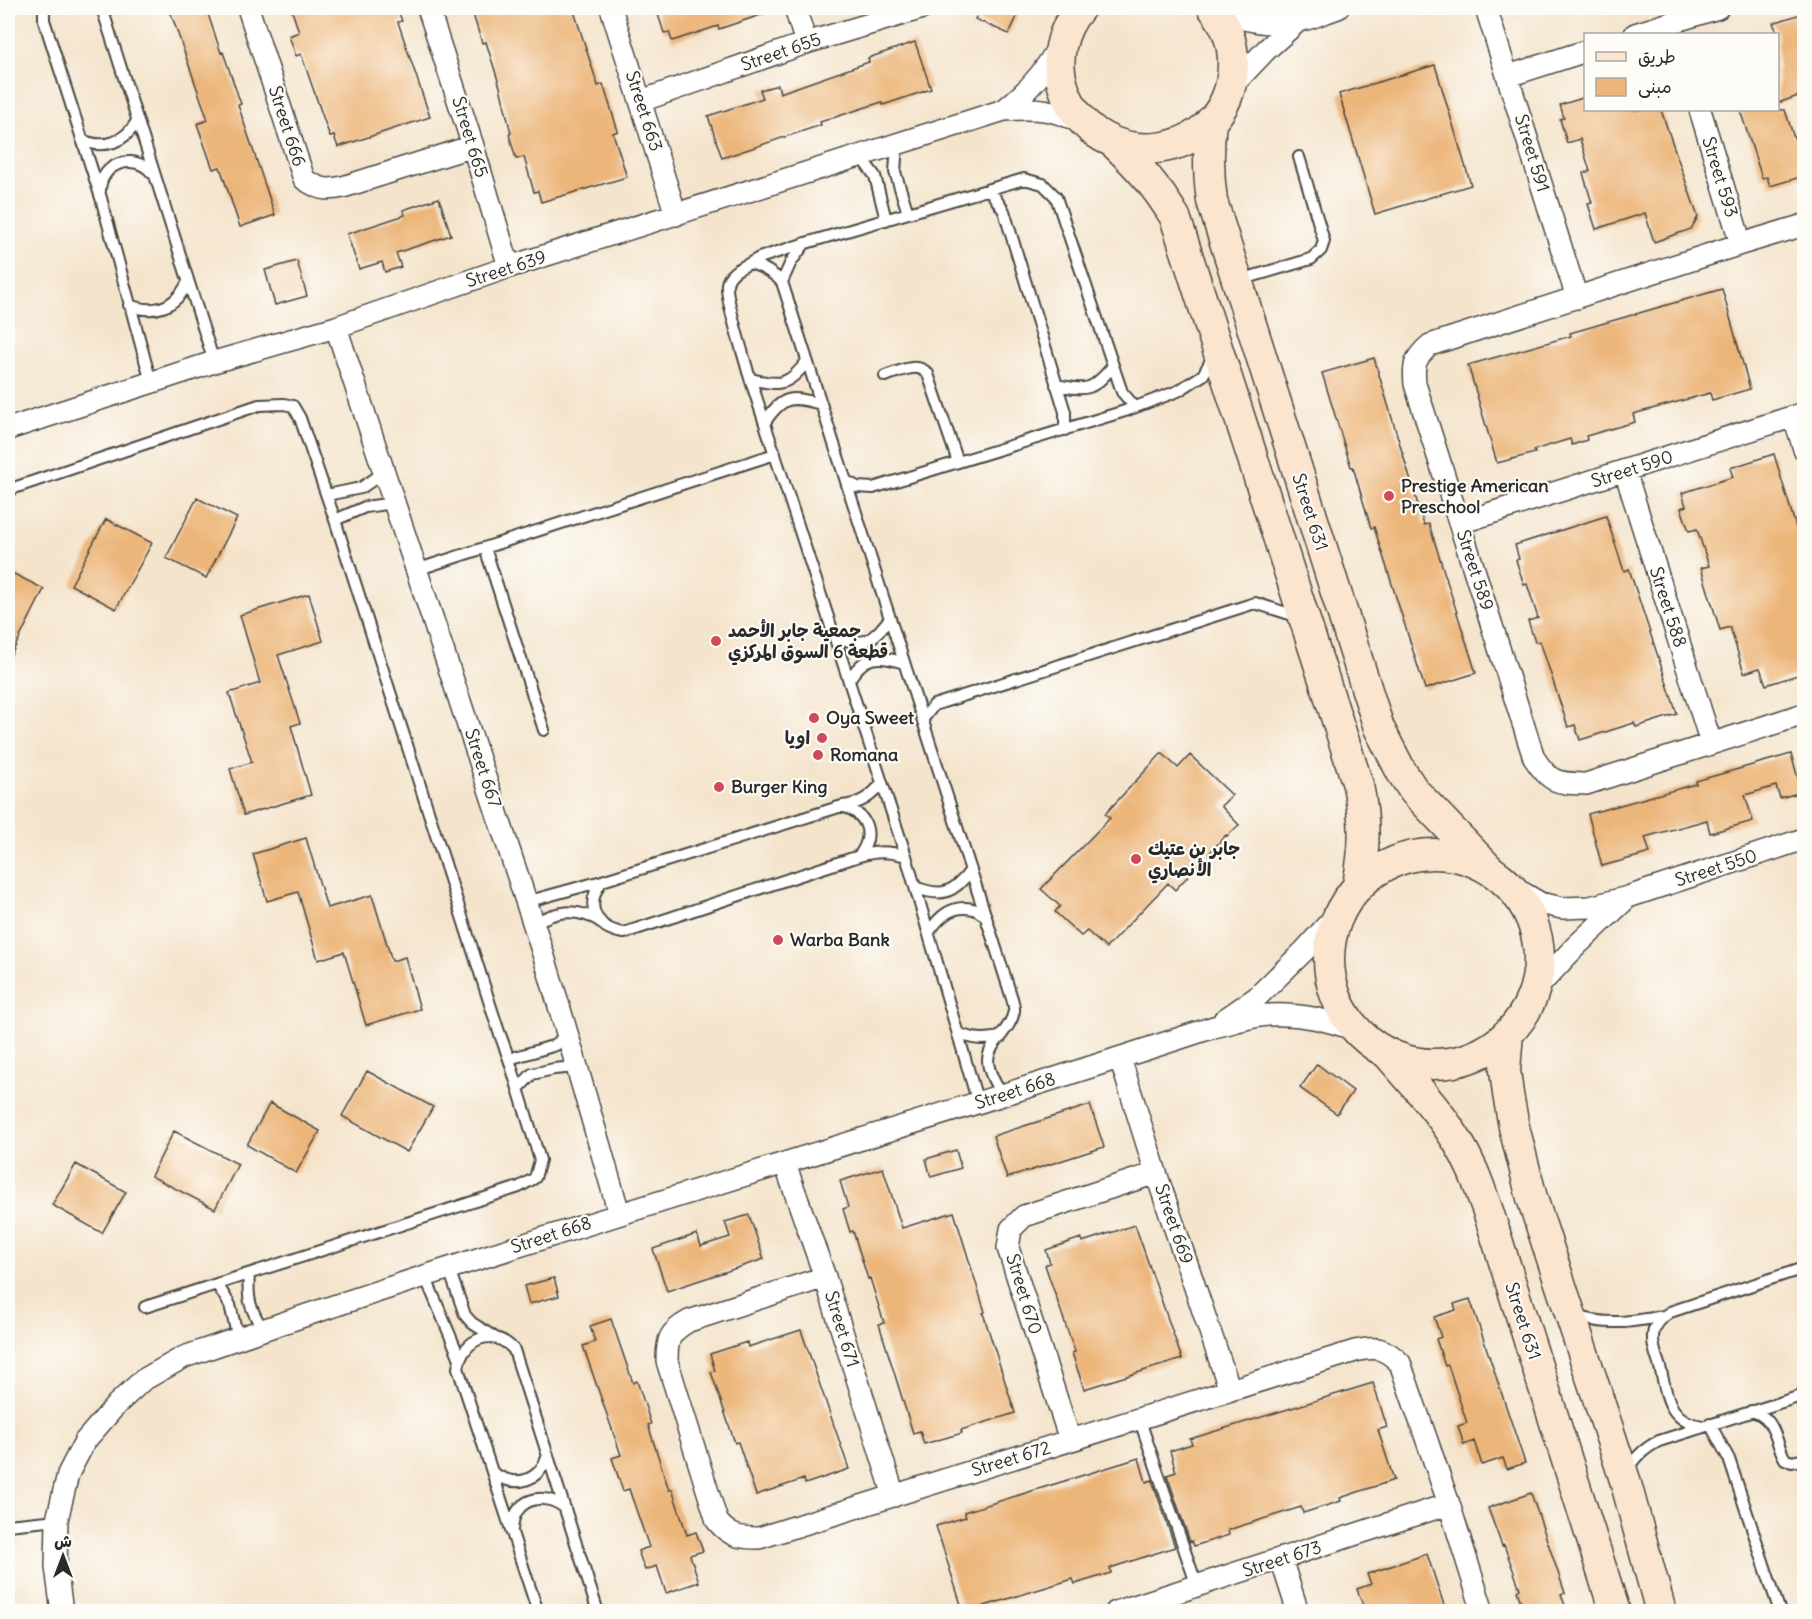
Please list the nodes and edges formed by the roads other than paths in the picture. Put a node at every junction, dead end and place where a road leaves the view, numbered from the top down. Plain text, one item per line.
1 (44, 8) edge
2 (102, 8) edge
3 (248, 8) edge
4 (428, 8) edge
5 (610, 8) edge
6 (795, 8) edge
7 (923, 8) edge
8 (1079, 8) edge
9 (1214, 8) edge
10 (1338, 8) edge
11 (1486, 8) edge
12 (1718, 8) edge
13 (1298, 21) junction
14 (1676, 28) edge
15 (1642, 33) edge
16 (1063, 38) junction
17 (806, 43) junction
18 (1584, 52) edge
19 (1508, 76) junction
20 (1230, 88) junction
21 (641, 101) junction
22 (1004, 110) junction
23 (1700, 111) edge
24 (137, 121) junction
25 (1211, 121) junction
26 (1084, 124) junction
27 (82, 140) junction
28 (897, 144) junction
29 (1115, 144) junction
30 (473, 146) junction
31 (860, 156) junction
32 (1299, 157) dead end
33 (154, 176) junction
34 (989, 189) junction
35 (101, 198) junction
36 (908, 213) junction
37 (676, 215) junction
38 (886, 220) junction
39 (1804, 225) edge
40 (806, 243) junction
41 (1740, 244) junction
42 (750, 263) junction
43 (509, 267) junction
44 (1237, 281) junction
45 (188, 282) junction
46 (782, 282) junction
47 (1577, 298) junction
48 (129, 305) junction
49 (336, 327) junction
50 (1216, 349) junction
51 (807, 361) junction
52 (214, 362) junction
53 (1113, 366) junction
54 (885, 376) dead end
55 (751, 379) junction
56 (151, 382) junction
57 (1056, 385) junction
58 (821, 404) junction
59 (1135, 407) junction
60 (1799, 415) edge
61 (765, 422) junction
62 (8, 429) edge
63 (1065, 430) junction
64 (1804, 449) edge
65 (776, 454) junction
66 (958, 462) junction
67 (1625, 471) junction
68 (383, 473) junction
69 (846, 481) junction
70 (8, 490) edge
71 (327, 495) junction
72 (394, 503) junction
73 (335, 520) junction
74 (1460, 523) junction
75 (485, 548) junction
76 (416, 570) junction
77 (890, 618) junction
78 (1304, 619) junction
79 (834, 636) junction
80 (904, 663) junction
81 (849, 680) junction
82 (1804, 714) edge
83 (922, 719) junction
84 (544, 730) dead end
85 (1711, 743) junction
86 (882, 783) junction
87 (842, 806) junction
88 (1804, 839) edge
89 (859, 856) junction
90 (906, 856) junction
91 (971, 870) junction
92 (1499, 877) junction
93 (602, 881) junction
94 (1358, 885) junction
95 (915, 887) junction
96 (1628, 897) junction
97 (526, 902) junction
98 (1339, 912) junction
99 (986, 916) junction
100 (600, 921) junction
101 (533, 924) junction
102 (929, 932) junction
103 (1534, 991) junction
104 (1214, 1027) junction
105 (1356, 1030) junction
106 (566, 1033) junction
107 (958, 1033) junction
108 (1508, 1033) junction
109 (1002, 1036) junction
110 (1388, 1053) junction
111 (1120, 1058) junction
112 (509, 1059) junction
113 (576, 1067) junction
114 (518, 1089) junction
115 (1002, 1095) junction
116 (978, 1103) junction
117 (785, 1164) junction
118 (1156, 1173) junction
119 (619, 1213) junction
120 (1804, 1268) edge
121 (449, 1269) junction
122 (249, 1274) junction
123 (425, 1276) junction
124 (825, 1277) junction
125 (217, 1284) junction
126 (145, 1307) dead end
127 (1570, 1314) junction
128 (1664, 1316) junction
129 (263, 1330) junction
130 (238, 1338) junction
131 (495, 1338) junction
132 (460, 1359) junction
133 (1230, 1390) junction
134 (1804, 1395) edge
135 (1751, 1411) junction
136 (1139, 1418) junction
137 (1706, 1425) junction
138 (1070, 1440) junction
139 (548, 1455) junction
140 (1804, 1459) edge
141 (492, 1472) junction
142 (1625, 1480) junction
143 (894, 1496) junction
144 (1449, 1504) junction
145 (565, 1508) junction
146 (57, 1520) junction
147 (8, 1525) edge
148 (512, 1531) junction
149 (1281, 1559) junction
150 (1197, 1586) junction
151 (62, 1611) edge
152 (538, 1611) edge
153 (598, 1611) edge
154 (1116, 1611) edge
155 (1298, 1611) edge
156 (1483, 1611) edge
157 (1616, 1611) edge
158 (1661, 1611) edge
159 (1780, 1611) edge

1 - 27 lane
2 - 24 lane
3 - 30 street, Street 666
4 - 30 street, Street 665
5 - 21 street, Street 663
6 - 17 street
7 - 17 street, Street 655
8 - 16 main road
9 - 13 street
9 - 20 main road
10 - 13 street
11 - 19 street, Street 591
12 - 14 street
13 - 20 street
14 - 15 street
16 - 22 street, Street 639
16 - 26 main road
17 - 21 street, Street 655
18 - 19 street
19 - 47 street, Street 591
20 - 25 main road
21 - 37 street, Street 663
22 - 26 street, Street 639
22 - 28 street, Street 639
23 - 41 street, Street 593
24 - 27 lane
24 - 33 lane
25 - 29 main road
25 - 44 main road, Street 631
26 - 29 main road
27 - 35 lane
28 - 31 street, Street 639
28 - 36 lane
29 - 50 main road
30 - 43 street, Street 665
31 - 37 street, Street 639
31 - 38 lane
32 - 44 lane
33 - 35 lane
33 - 45 lane
34 - 36 lane
34 - 53 lane
34 - 57 lane
35 - 48 lane
36 - 38 lane
37 - 43 street, Street 639
38 - 40 lane
39 - 41 street, Street 589
40 - 42 lane
40 - 46 lane
41 - 47 street, Street 589
42 - 46 lane
42 - 55 lane
43 - 49 street, Street 639
44 - 92 main road, Street 631
45 - 48 lane
45 - 52 lane
46 - 51 lane
47 - 74 street, Street 589
48 - 56 lane
49 - 52 street, Street 639
49 - 68 street, Street 667
50 - 59 lane
50 - 78 main road
51 - 55 lane
51 - 58 lane
52 - 56 street, Street 639
53 - 57 lane
53 - 59 lane
54 - 66 lane
55 - 61 lane
56 - 62 street, Street 639
57 - 63 lane
58 - 61 lane
58 - 69 lane
59 - 63 lane
60 - 64 street
60 - 67 street, Street 590
61 - 65 lane
63 - 66 lane
65 - 75 lane
65 - 79 lane
66 - 69 lane
67 - 74 street, Street 590
67 - 85 street, Street 588
68 - 71 lane
68 - 72 street, Street 667
69 - 77 lane
70 - 71 lane
71 - 73 lane
72 - 73 lane
72 - 76 street, Street 667
73 - 112 lane
74 - 85 street, Street 589
75 - 76 lane
75 - 84 lane
76 - 97 street, Street 667
77 - 79 lane
77 - 80 lane
78 - 83 lane
78 - 94 main road
79 - 81 lane
80 - 81 lane
80 - 83 lane
81 - 86 lane
82 - 85 street, Street 589
83 - 91 lane
86 - 87 lane
86 - 90 lane
87 - 89 lane
87 - 93 lane
88 - 96 street, Street 550
89 - 90 lane
89 - 100 lane
90 - 95 lane
91 - 95 lane
91 - 99 lane
92 - 94 main road
92 - 96 street, Street 550
92 - 103 main road
93 - 97 lane
93 - 100 lane
94 - 98 main road
95 - 102 lane
96 - 103 street, Street 550
97 - 101 street, Street 667
98 - 104 street, Street 668
98 - 105 main road
99 - 102 lane
99 - 109 lane
100 - 101 lane
101 - 106 street, Street 667
102 - 107 lane
103 - 108 main road
104 - 105 street, Street 668
104 - 111 street, Street 668
105 - 110 main road
106 - 112 lane
106 - 113 street, Street 667
107 - 109 lane
107 - 116 lane
108 - 110 main road
108 - 127 main road
109 - 115 lane
110 - 157 main road, Street 631
111 - 115 street, Street 668
111 - 118 street, Street 669
112 - 114 lane
113 - 114 lane
113 - 119 street, Street 667
114 - 122 lane
115 - 116 street, Street 668
116 - 117 street, Street 668
117 - 119 street, Street 668
117 - 124 street, Street 671
118 - 133 street, Street 669
118 - 138 street, Street 670
119 - 121 street, Street 668
120 - 128 lane
121 - 123 street, Street 668
121 - 131 lane
122 - 125 lane
122 - 129 lane
123 - 129 street, Street 668
123 - 132 lane
124 - 143 street, Street 671
124 - 143 street, Street 672
125 - 126 lane
125 - 130 lane
127 - 128 lane
127 - 142 main road
128 - 137 lane
129 - 130 street, Street 668
130 - 146 street, Street 668
131 - 132 lane
131 - 139 lane
132 - 141 lane
133 - 136 street, Street 672
133 - 144 street, Street 672
134 - 135 lane
135 - 137 lane
135 - 140 lane
136 - 138 street, Street 672
136 - 150 lane
137 - 142 lane
137 - 159 lane
138 - 143 street, Street 672
139 - 141 lane
139 - 145 lane
141 - 148 lane
142 - 158 main road
144 - 149 street, Street 673
144 - 156 street, Street 672
145 - 148 lane
145 - 153 lane
146 - 147 lane
146 - 151 street, Street 668
148 - 152 lane
149 - 150 street, Street 673
149 - 155 street
150 - 154 street, Street 673

